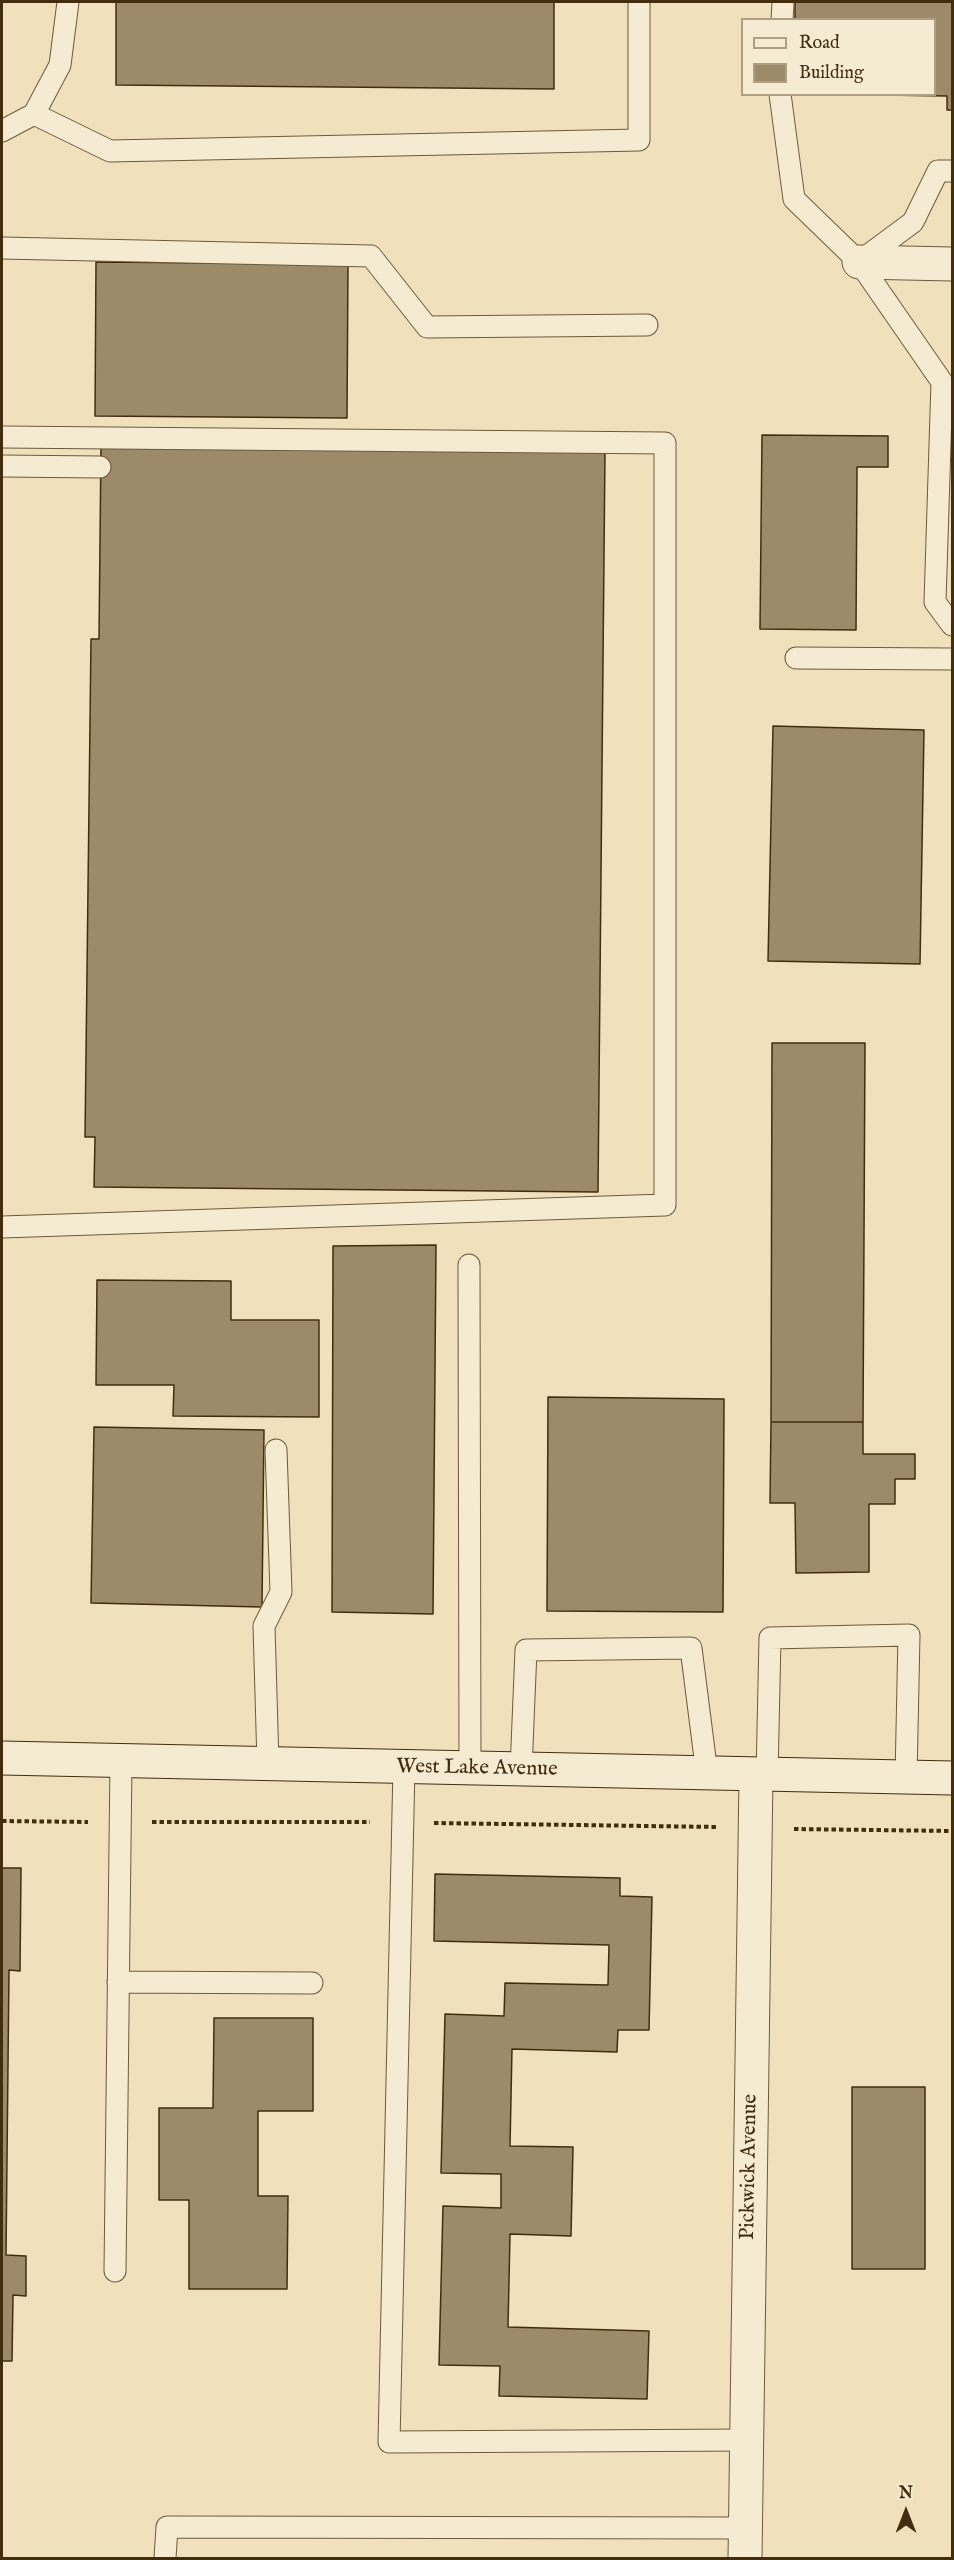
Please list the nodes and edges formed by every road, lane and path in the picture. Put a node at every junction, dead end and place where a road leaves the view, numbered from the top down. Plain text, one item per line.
1 (68, 2) edge
2 (639, 2) edge
3 (783, 2) edge
4 (782, 18) edge
5 (780, 96) edge
6 (34, 114) junction
7 (2, 131) edge
8 (952, 171) edge
9 (2, 248) edge
10 (859, 262) junction
11 (952, 264) edge
12 (647, 325) dead end
13 (947, 380) edge
14 (2, 437) edge
15 (2, 466) edge
16 (100, 467) dead end
17 (952, 625) edge
18 (796, 658) dead end
19 (952, 659) edge
20 (2, 1227) edge
21 (469, 1265) dead end
22 (276, 1449) dead end
23 (2, 1758) edge
24 (121, 1761) junction
25 (268, 1764) junction
26 (404, 1767) junction
27 (470, 1769) junction
28 (521, 1770) junction
29 (707, 1774) junction
30 (762, 1776) junction
31 (906, 1778) junction
32 (952, 1778) edge
33 (2, 1821) edge
34 (120, 1822) junction
35 (403, 1822) junction
36 (755, 1828) junction
37 (952, 1831) edge
38 (118, 1982) junction
39 (312, 1983) dead end
40 (115, 2271) dead end
41 (747, 2440) junction
42 (745, 2543) edge
43 (165, 2559) edge

1 - 6 lane
2 - 6 lane
3 - 4 lane
5 - 10 lane
6 - 7 lane
8 - 10 lane
9 - 12 lane
10 - 11 street
10 - 13 lane
13 - 17 lane
14 - 20 lane
15 - 16 lane
18 - 19 lane
21 - 27 lane
22 - 25 lane
23 - 24 street, West Lake Avenue
24 - 25 street, West Lake Avenue
24 - 34 lane
25 - 26 street, West Lake Avenue
26 - 27 street, West Lake Avenue
26 - 35 lane
27 - 28 street, West Lake Avenue
28 - 29 street, West Lake Avenue
28 - 29 lane
29 - 30 street, West Lake Avenue
30 - 31 street, West Lake Avenue
30 - 31 lane
30 - 36 street, Pickwick Avenue
31 - 32 street, West Lake Avenue
33 - 34 path
34 - 35 path
34 - 38 lane
35 - 36 path
35 - 41 lane
36 - 37 path
36 - 41 street, Pickwick Avenue
38 - 39 lane
38 - 40 lane
41 - 42 street, Pickwick Avenue
42 - 43 lane

